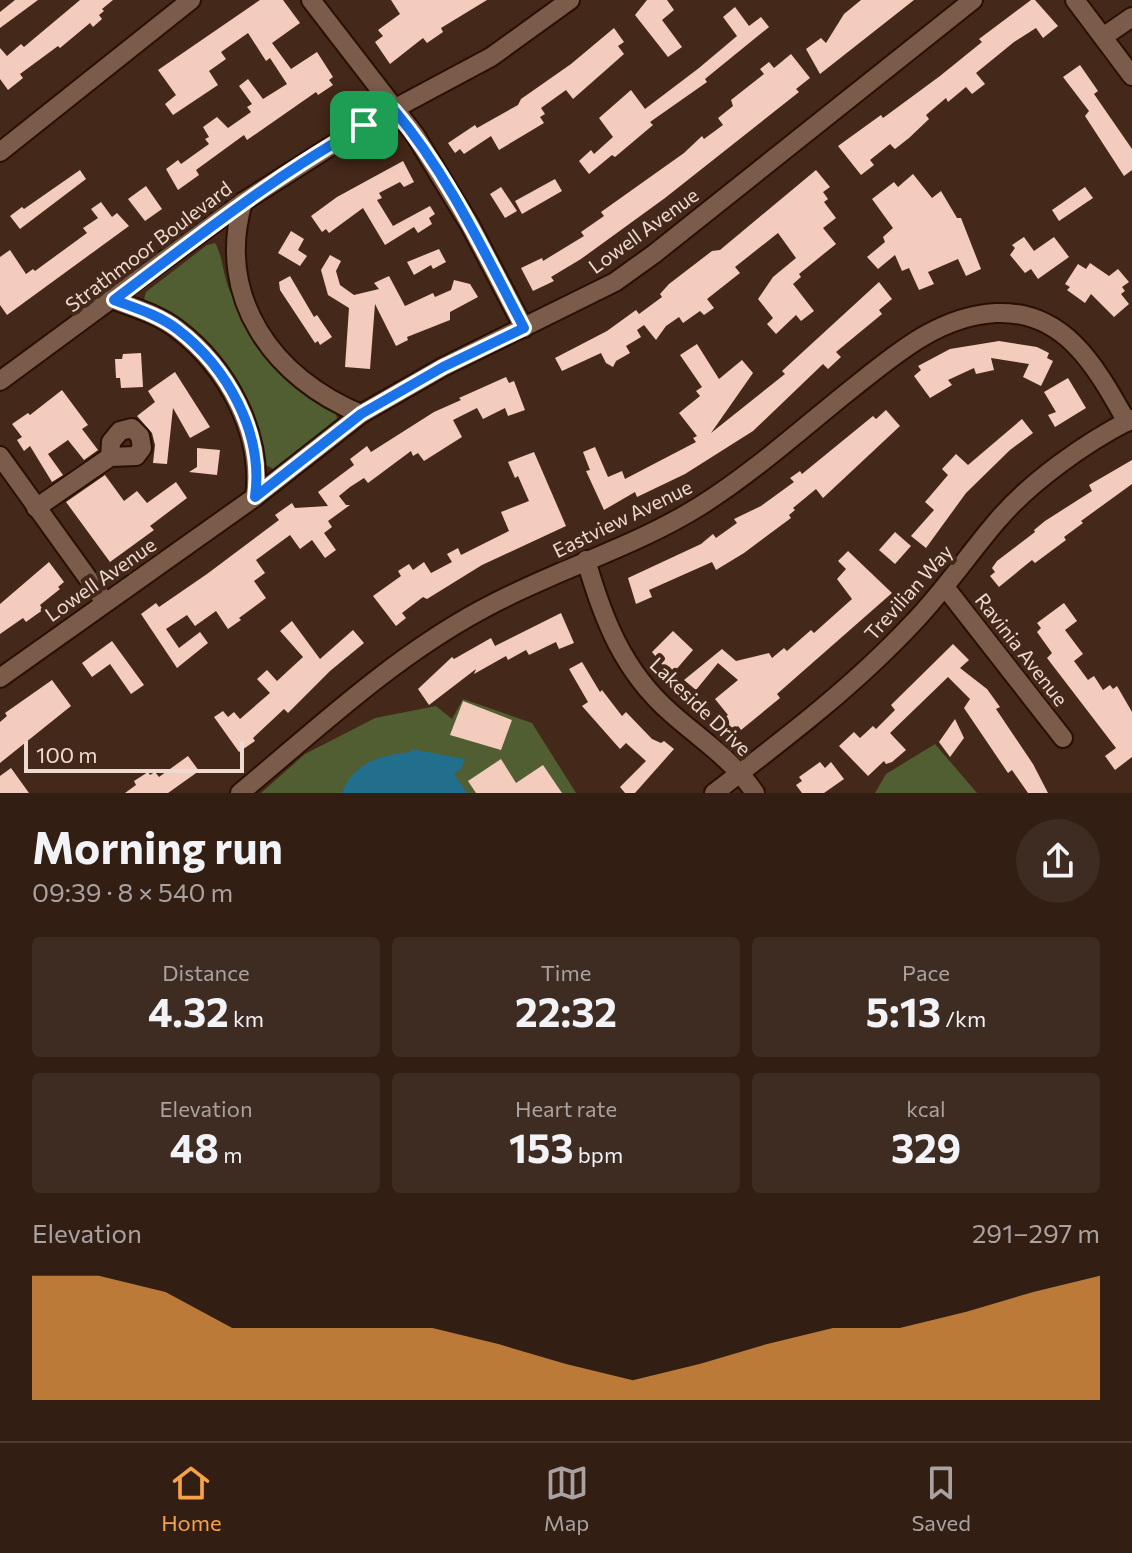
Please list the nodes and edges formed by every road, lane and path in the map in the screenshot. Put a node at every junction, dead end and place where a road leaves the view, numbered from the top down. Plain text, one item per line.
1 (191, 0) edge
2 (311, 0) edge
3 (570, 0) edge
4 (973, 0) edge
5 (1075, 0) edge
6 (1132, 17) edge
7 (1103, 37) junction
8 (1132, 76) edge
9 (394, 110) junction
10 (0, 152) edge
11 (243, 202) junction
12 (114, 300) junction
13 (524, 328) junction
14 (0, 381) edge
15 (361, 414) junction
16 (1130, 420) edge
17 (0, 456) edge
18 (110, 457) dead end
19 (255, 497) junction
20 (36, 508) junction
21 (586, 560) junction
22 (945, 587) junction
23 (105, 602) junction
24 (0, 678) edge
25 (1063, 738) dead end
26 (739, 773) junction
27 (240, 793) edge
28 (714, 793) edge
29 (755, 793) edge

1 - 10 street
2 - 9 street
3 - 9 street, Strathmoor Boulevard
4 - 13 street, Lowell Avenue
5 - 7 street
6 - 7 street
7 - 8 street
9 - 11 street, Strathmoor Boulevard
9 - 13 street
11 - 12 street, Strathmoor Boulevard
11 - 15 street
12 - 14 street, Strathmoor Boulevard
12 - 19 street
13 - 15 street, Lowell Avenue
15 - 19 street, Lowell Avenue
16 - 21 street, Eastview Avenue
16 - 22 street, Trevilian Way
17 - 20 street
18 - 20 street
19 - 23 street, Lowell Avenue
20 - 23 street
21 - 26 street, Lakeside Drive
21 - 27 street, Eastview Avenue
22 - 25 street, Ravinia Avenue
22 - 26 street, Trevilian Way
23 - 24 street, Lowell Avenue
26 - 28 street, Trevilian Way
26 - 29 street, Lakeside Drive

